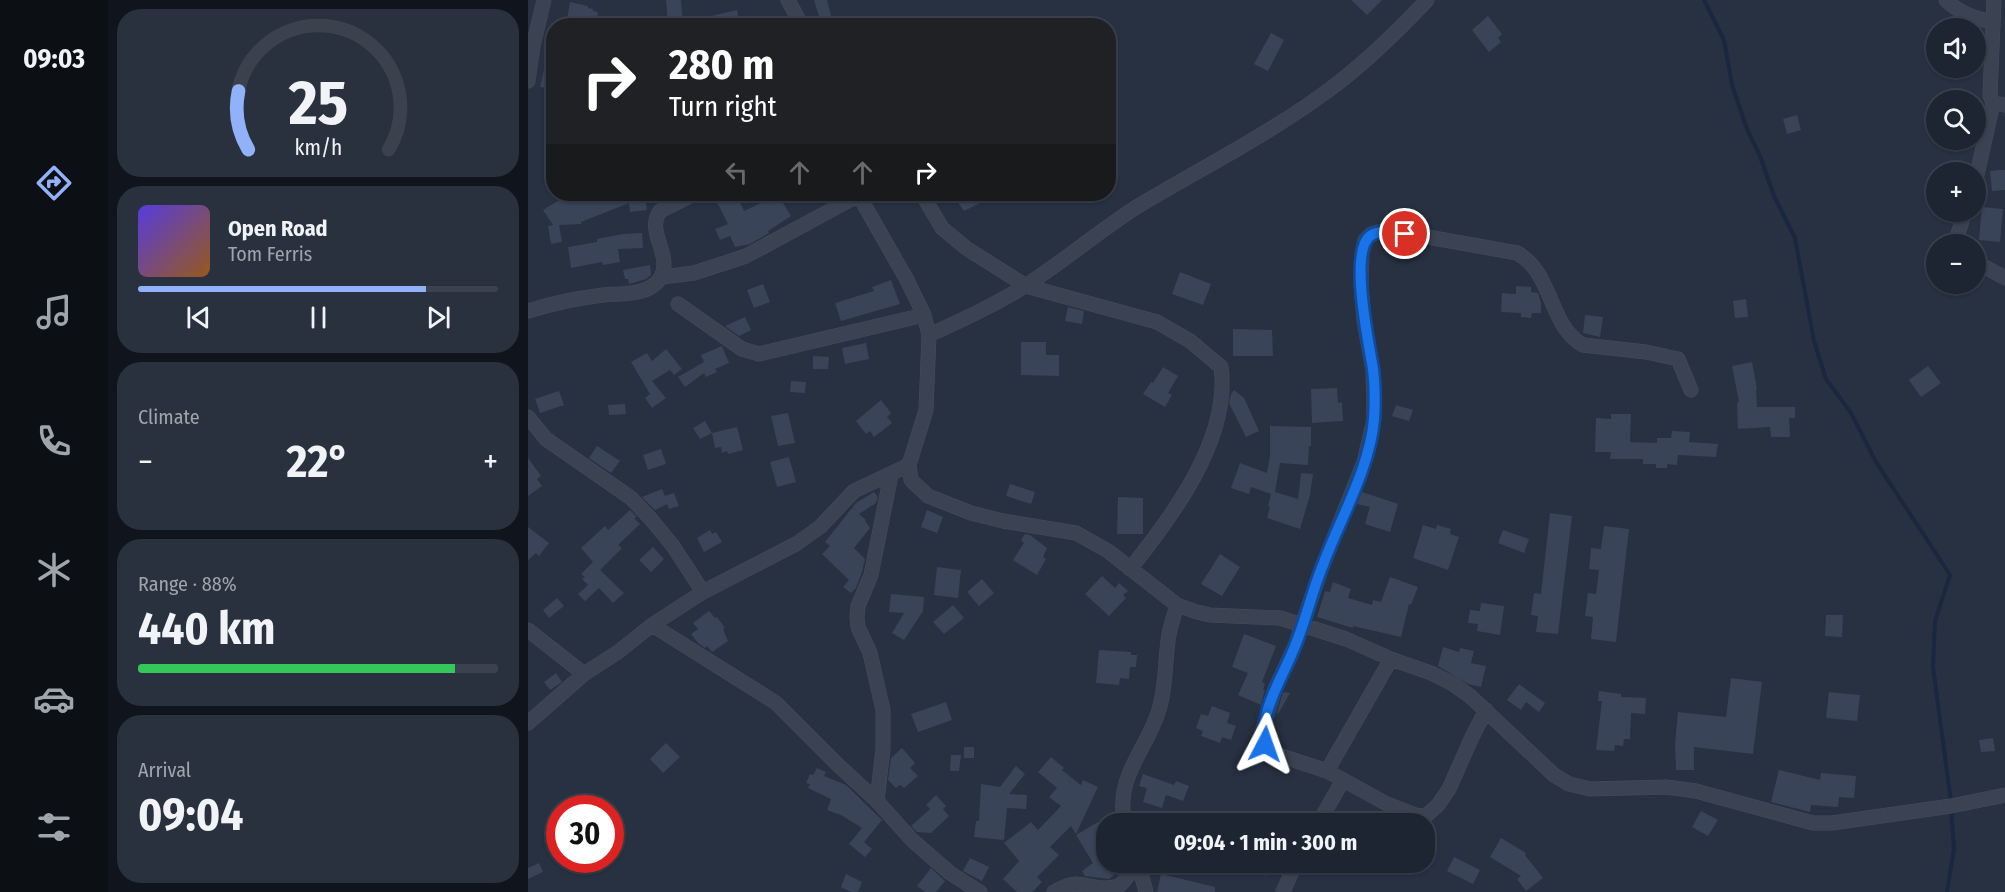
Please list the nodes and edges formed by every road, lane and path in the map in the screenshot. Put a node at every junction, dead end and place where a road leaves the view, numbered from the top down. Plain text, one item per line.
1 (544, 0) edge
2 (788, 0) edge
3 (1427, 0) edge
4 (1946, 0) edge
5 (1994, 0) edge
6 (798, 18) edge
7 (1992, 22) junction
8 (528, 81) edge
9 (1999, 104) edge
10 (1981, 162) edge
11 (680, 201) edge
12 (846, 201) edge
13 (863, 201) edge
14 (926, 201) edge
15 (1986, 268) edge
16 (663, 277) junction
17 (2005, 278) edge
18 (1026, 286) junction
19 (678, 304) dead end
20 (528, 311) edge
21 (924, 315) junction
22 (929, 335) junction
23 (1691, 390) dead end
24 (528, 417) edge
25 (909, 465) junction
26 (891, 475) junction
27 (1130, 569) junction
28 (703, 592) junction
29 (1177, 605) junction
30 (652, 626) junction
31 (1302, 626) junction
32 (528, 630) edge
33 (1391, 659) junction
34 (584, 674) junction
35 (1486, 710) junction
36 (528, 723) edge
37 (1327, 771) junction
38 (1343, 780) junction
39 (2005, 795) edge
40 (877, 801) junction
41 (1122, 813) edge
42 (1324, 813) edge
43 (1130, 873) edge
44 (1141, 873) edge
45 (1291, 873) edge
46 (980, 892) edge
47 (1054, 892) edge
48 (1146, 892) edge
49 (1283, 892) edge

1 - 8 street
2 - 6 street
3 - 18 street
4 - 7 street
5 - 7 street
7 - 9 street
9 - 10 street
11 - 16 street
12 - 16 street
13 - 21 street
14 - 18 street
15 - 17 street
16 - 20 street
18 - 22 street
18 - 27 street
19 - 21 street
21 - 22 street
22 - 25 street
23 - 31 street
24 - 28 street
25 - 26 street
25 - 27 street
26 - 28 street
26 - 40 street
27 - 29 street
28 - 30 street
29 - 31 street
29 - 41 street
30 - 34 street
30 - 40 street
31 - 33 street
31 - 37 street
32 - 34 street
33 - 35 street
33 - 37 street
34 - 36 street
35 - 38 street
35 - 39 street
37 - 38 street
38 - 42 street
40 - 46 street
43 - 47 street
44 - 48 street
45 - 49 street

